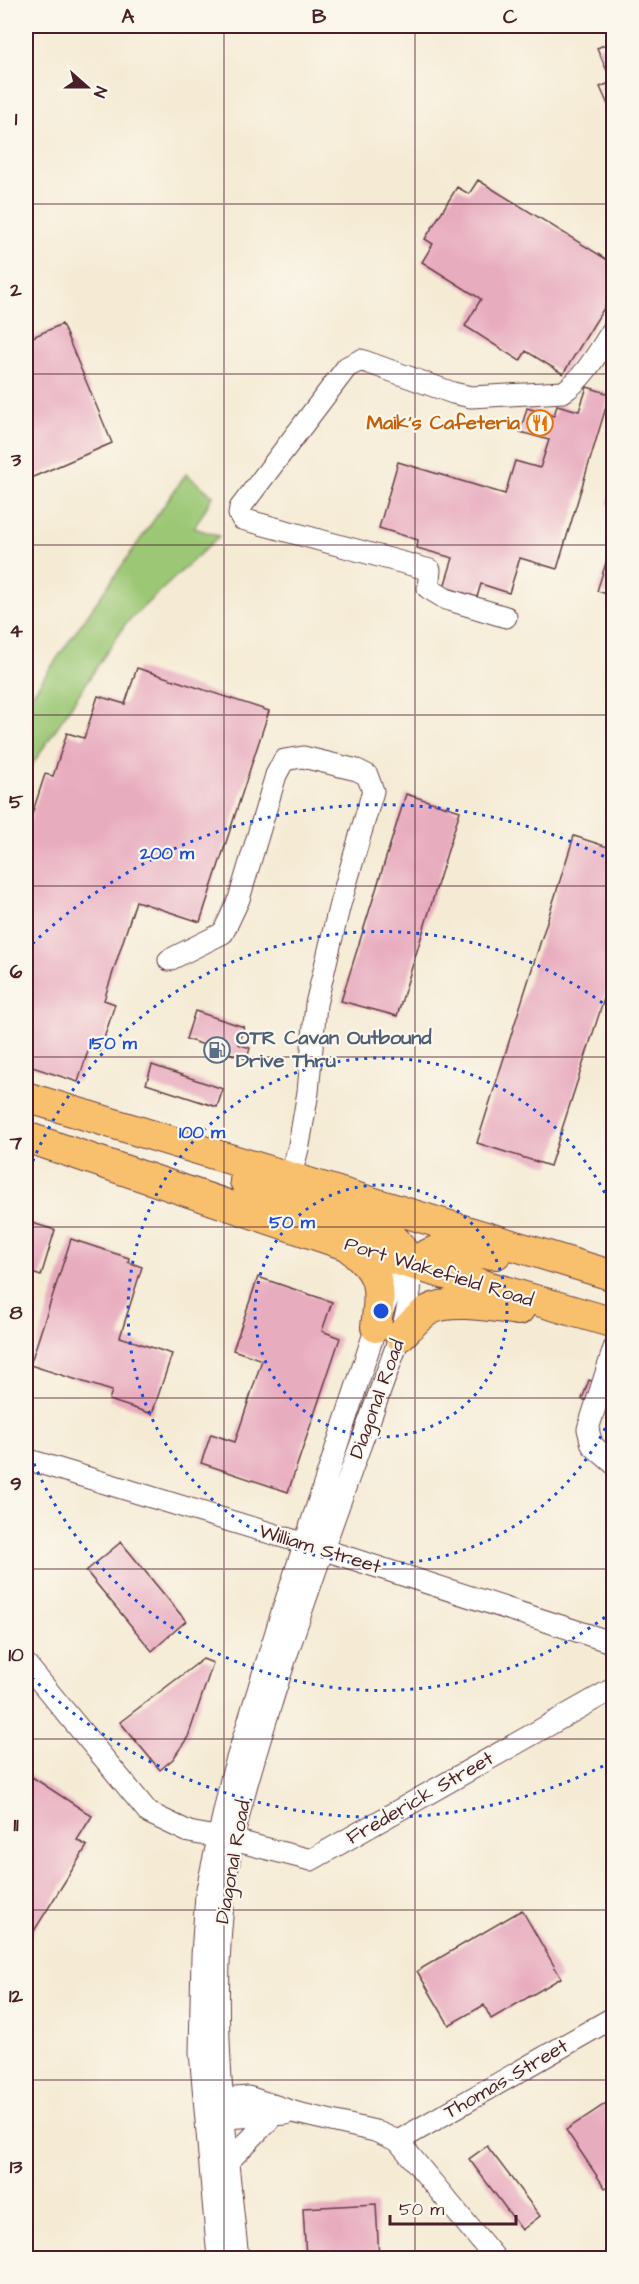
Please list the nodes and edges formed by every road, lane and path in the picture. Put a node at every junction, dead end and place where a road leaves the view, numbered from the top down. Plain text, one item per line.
1 (614, 328) edge
2 (506, 617) dead end
3 (169, 960) dead end
4 (26, 1096) edge
5 (147, 1135) junction
6 (26, 1137) edge
7 (290, 1179) junction
8 (346, 1245) junction
9 (557, 1260) junction
10 (409, 1263) junction
11 (614, 1276) edge
12 (614, 1324) edge
13 (388, 1332) junction
14 (612, 1360) edge
15 (26, 1459) edge
16 (614, 1464) edge
17 (315, 1547) junction
18 (614, 1643) edge
19 (26, 1664) edge
20 (614, 1688) edge
21 (225, 1839) junction
22 (614, 2018) edge
23 (214, 2109) junction
24 (297, 2113) junction
25 (274, 2115) junction
26 (398, 2141) junction
27 (228, 2162) junction
28 (218, 2259) edge
29 (238, 2259) edge
30 (495, 2259) edge

1 - 2 street
3 - 7 street
4 - 5 highway
5 - 7 highway
5 - 10 highway
6 - 8 highway, Port Wakefield Road
7 - 9 highway
8 - 10 highway, Port Wakefield Road
8 - 13 highway
9 - 10 highway
9 - 11 highway
10 - 12 highway, Port Wakefield Road
10 - 13 street, Diagonal Road
12 - 13 highway
13 - 17 street, Diagonal Road
14 - 16 street
15 - 17 street, William Street
17 - 18 street, William Street
17 - 21 street, Diagonal Road
19 - 21 street, Frederick Street
20 - 21 street, Frederick Street
21 - 23 street, Diagonal Road
22 - 26 street, Thomas Street
23 - 24 street
23 - 25 street
23 - 27 street, Diagonal Road
23 - 28 street, Diagonal Road
24 - 25 street
24 - 26 street
25 - 27 street
26 - 30 street
27 - 29 street, Diagonal Road

